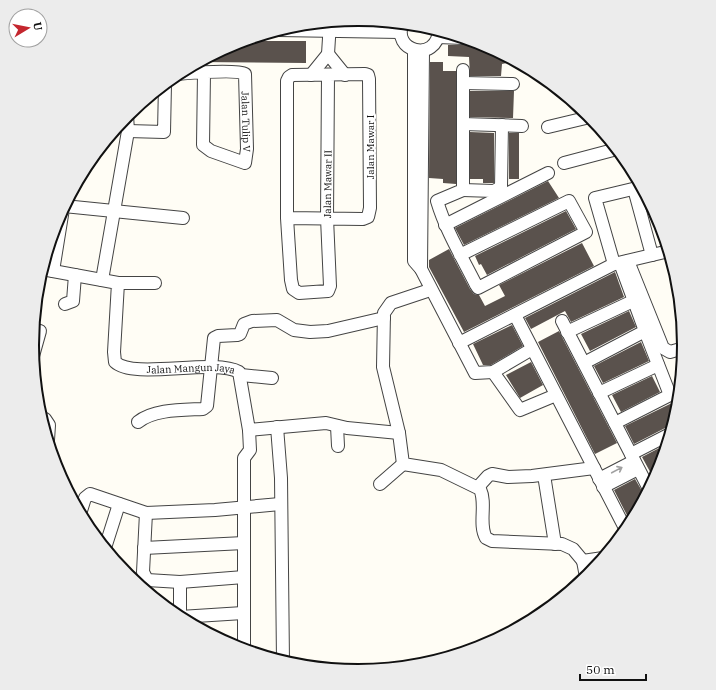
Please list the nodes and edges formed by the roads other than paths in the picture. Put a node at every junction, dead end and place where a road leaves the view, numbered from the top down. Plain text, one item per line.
1 (348, 26) edge
2 (330, 28) edge
3 (384, 28) edge
4 (402, 29) edge
5 (437, 36) edge
6 (418, 51) junction
7 (328, 54) junction
8 (463, 70) dead end
9 (192, 73) edge
10 (204, 73) junction
11 (312, 75) junction
12 (328, 75) junction
13 (345, 75) junction
14 (463, 83) junction
15 (514, 84) dead end
16 (165, 91) edge
17 (583, 119) edge
18 (128, 124) edge
19 (463, 124) junction
20 (502, 125) junction
21 (522, 126) dead end
22 (548, 127) dead end
23 (128, 131) junction
24 (611, 151) edge
25 (564, 162) dead end
26 (548, 173) dead end
27 (635, 189) edge
28 (463, 190) junction
29 (640, 196) edge
30 (437, 201) junction
31 (422, 204) junction
32 (70, 208) edge
33 (113, 212) junction
34 (183, 218) dead end
35 (287, 218) junction
36 (327, 218) junction
37 (445, 225) junction
38 (663, 252) edge
39 (460, 255) junction
40 (652, 255) junction
41 (621, 262) junction
42 (421, 269) junction
43 (48, 270) edge
44 (75, 275) junction
45 (102, 280) junction
46 (118, 283) junction
47 (155, 283) dead end
48 (430, 290) junction
49 (299, 293) joint
50 (634, 301) junction
51 (65, 304) dead end
52 (515, 315) junction
53 (384, 318) junction
54 (562, 321) dead end
55 (645, 331) junction
56 (567, 332) junction
57 (459, 343) junction
58 (532, 349) junction
59 (677, 350) edge
60 (584, 363) junction
61 (658, 365) junction
62 (212, 368) junction
63 (493, 372) junction
64 (241, 375) junction
65 (272, 378) dead end
66 (599, 393) junction
67 (556, 395) junction
68 (138, 422) dead end
69 (615, 423) junction
70 (337, 426) junction
71 (277, 427) junction
72 (249, 430) junction
73 (399, 433) junction
74 (663, 440) edge
75 (338, 446) dead end
76 (634, 461) junction
77 (403, 464) junction
78 (544, 475) junction
79 (599, 478) junction
80 (647, 480) edge
81 (380, 484) dead end
82 (478, 487) junction
83 (119, 504) junction
84 (280, 504) junction
85 (83, 505) edge
86 (244, 507) junction
87 (146, 513) junction
88 (622, 523) edge
89 (107, 542) edge
90 (244, 543) junction
91 (554, 544) junction
92 (144, 548) junction
93 (594, 559) edge
94 (583, 561) junction
95 (585, 570) edge
96 (244, 577) junction
97 (180, 582) junction
98 (180, 609) edge
99 (243, 613) junction
100 (192, 617) edge
101 (244, 643) edge
102 (283, 655) edge

1 - 3 street
2 - 7 street
4 - 6 street
5 - 6 street
6 - 31 street
6 - 42 street
7 - 11 street
7 - 13 street
8 - 14 street
9 - 10 street
10 - 10 street, Jalan Tulip V
11 - 12 street, Jalan Mawar I
11 - 35 street, Jalan Mawar I
12 - 13 street, Jalan Mawar I
12 - 36 street, Jalan Mawar II
13 - 36 street, Jalan Mawar I
14 - 15 street
14 - 19 street
16 - 23 street
17 - 22 street
18 - 23 street
19 - 20 street
19 - 28 street
20 - 21 street
20 - 28 street
23 - 33 street
24 - 25 street
26 - 37 street
27 - 41 street
28 - 30 street
29 - 40 street
30 - 31 street
30 - 37 street
31 - 42 street
32 - 33 street
33 - 34 street
33 - 45 street
35 - 36 street
35 - 49 street, Jalan Mawar I
36 - 49 street, Jalan Mawar II
37 - 39 street
38 - 40 street
39 - 39 street
40 - 41 street
41 - 50 street
41 - 52 street
41 - 59 street
42 - 48 street
43 - 44 street
44 - 45 street
44 - 51 street
45 - 46 street
46 - 47 street
46 - 62 street, Jalan Mangun Jaya
48 - 53 street
48 - 57 street
50 - 55 street
50 - 56 street
52 - 57 street
52 - 58 street
53 - 62 street
53 - 73 street
54 - 56 street
55 - 60 street
55 - 61 street
56 - 60 street
57 - 63 street
58 - 63 street
58 - 67 street
60 - 66 street
61 - 66 street
61 - 69 street
62 - 64 street, Jalan Mangun Jaya
62 - 68 street
63 - 67 street
64 - 65 street
64 - 72 street, Jalan Mangun Jaya
66 - 69 street
67 - 79 street
69 - 76 street
70 - 71 street
70 - 73 street
70 - 75 street
71 - 72 street
71 - 84 street
72 - 86 street, Jalan Mangun Jaya
73 - 77 street
74 - 76 street
76 - 79 street
76 - 80 street
77 - 81 street
77 - 82 street
78 - 79 street
78 - 82 street
78 - 91 street
79 - 88 street
82 - 91 street
83 - 85 street
83 - 87 street
83 - 89 street
84 - 86 street
84 - 102 street
86 - 87 street
86 - 90 street, Jalan Mangun Jaya
87 - 92 street
90 - 92 street
90 - 96 street, Jalan Mangun Jaya
91 - 94 street
92 - 97 street
93 - 94 street
94 - 95 street
96 - 97 street
96 - 99 street, Jalan Mangun Jaya
97 - 98 street
99 - 100 street
99 - 101 street, Jalan Mangun Jaya

